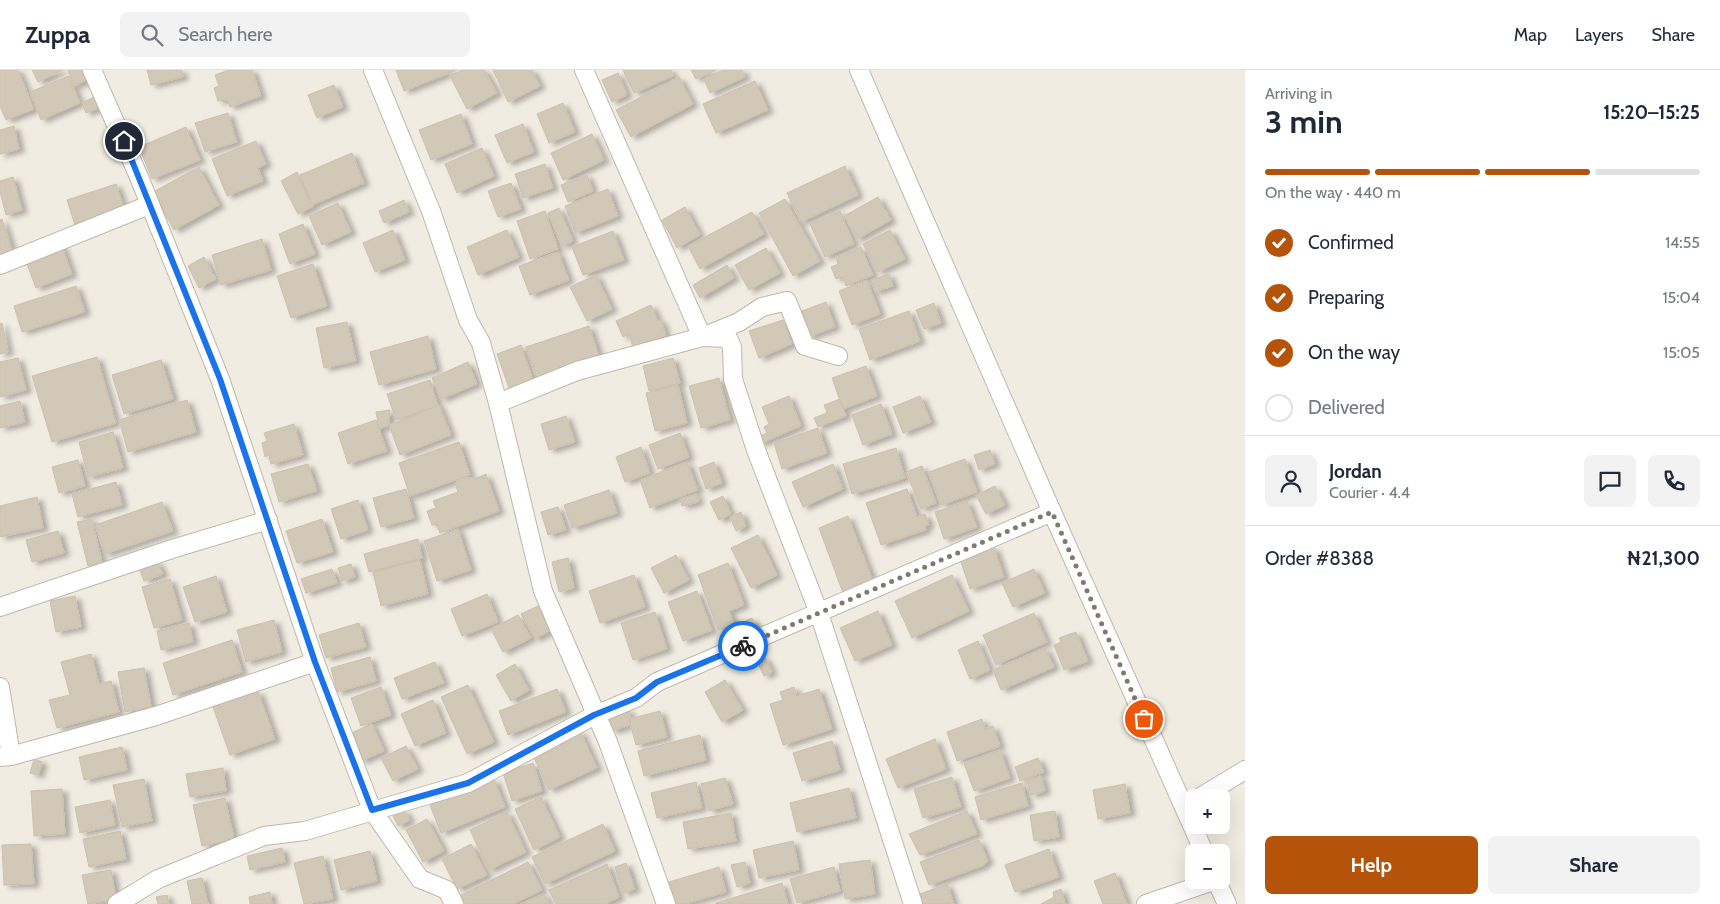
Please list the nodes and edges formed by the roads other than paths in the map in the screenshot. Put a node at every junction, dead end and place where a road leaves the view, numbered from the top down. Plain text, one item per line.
1 (92, 70) edge
2 (373, 70) edge
3 (584, 70) edge
4 (859, 70) edge
5 (149, 206) junction
6 (0, 265) edge
7 (702, 337) junction
8 (838, 356) dead end
9 (498, 403) junction
10 (1052, 512) junction
11 (268, 520) junction
12 (0, 607) edge
13 (819, 614) junction
14 (315, 662) junction
15 (0, 687) edge
16 (594, 715) junction
17 (6, 756) edge
18 (1245, 770) edge
19 (1214, 789) edge
20 (1185, 798) edge
21 (372, 810) junction
22 (1190, 889) edge
23 (1220, 889) edge
24 (117, 904) edge
25 (454, 904) edge
26 (666, 904) edge
27 (913, 904) edge
28 (1146, 904) edge
29 (1227, 904) edge

1 - 5 street
2 - 9 street
3 - 7 street
4 - 10 street
5 - 6 street
5 - 11 street
7 - 8 street
7 - 9 street
7 - 13 street
9 - 16 street
10 - 13 street
10 - 20 street
11 - 12 street
11 - 14 street
13 - 16 street
13 - 27 street
14 - 17 street
14 - 21 street
15 - 17 street
16 - 21 street
16 - 26 street
18 - 19 street
21 - 24 street
21 - 25 street
22 - 28 street
23 - 29 street

